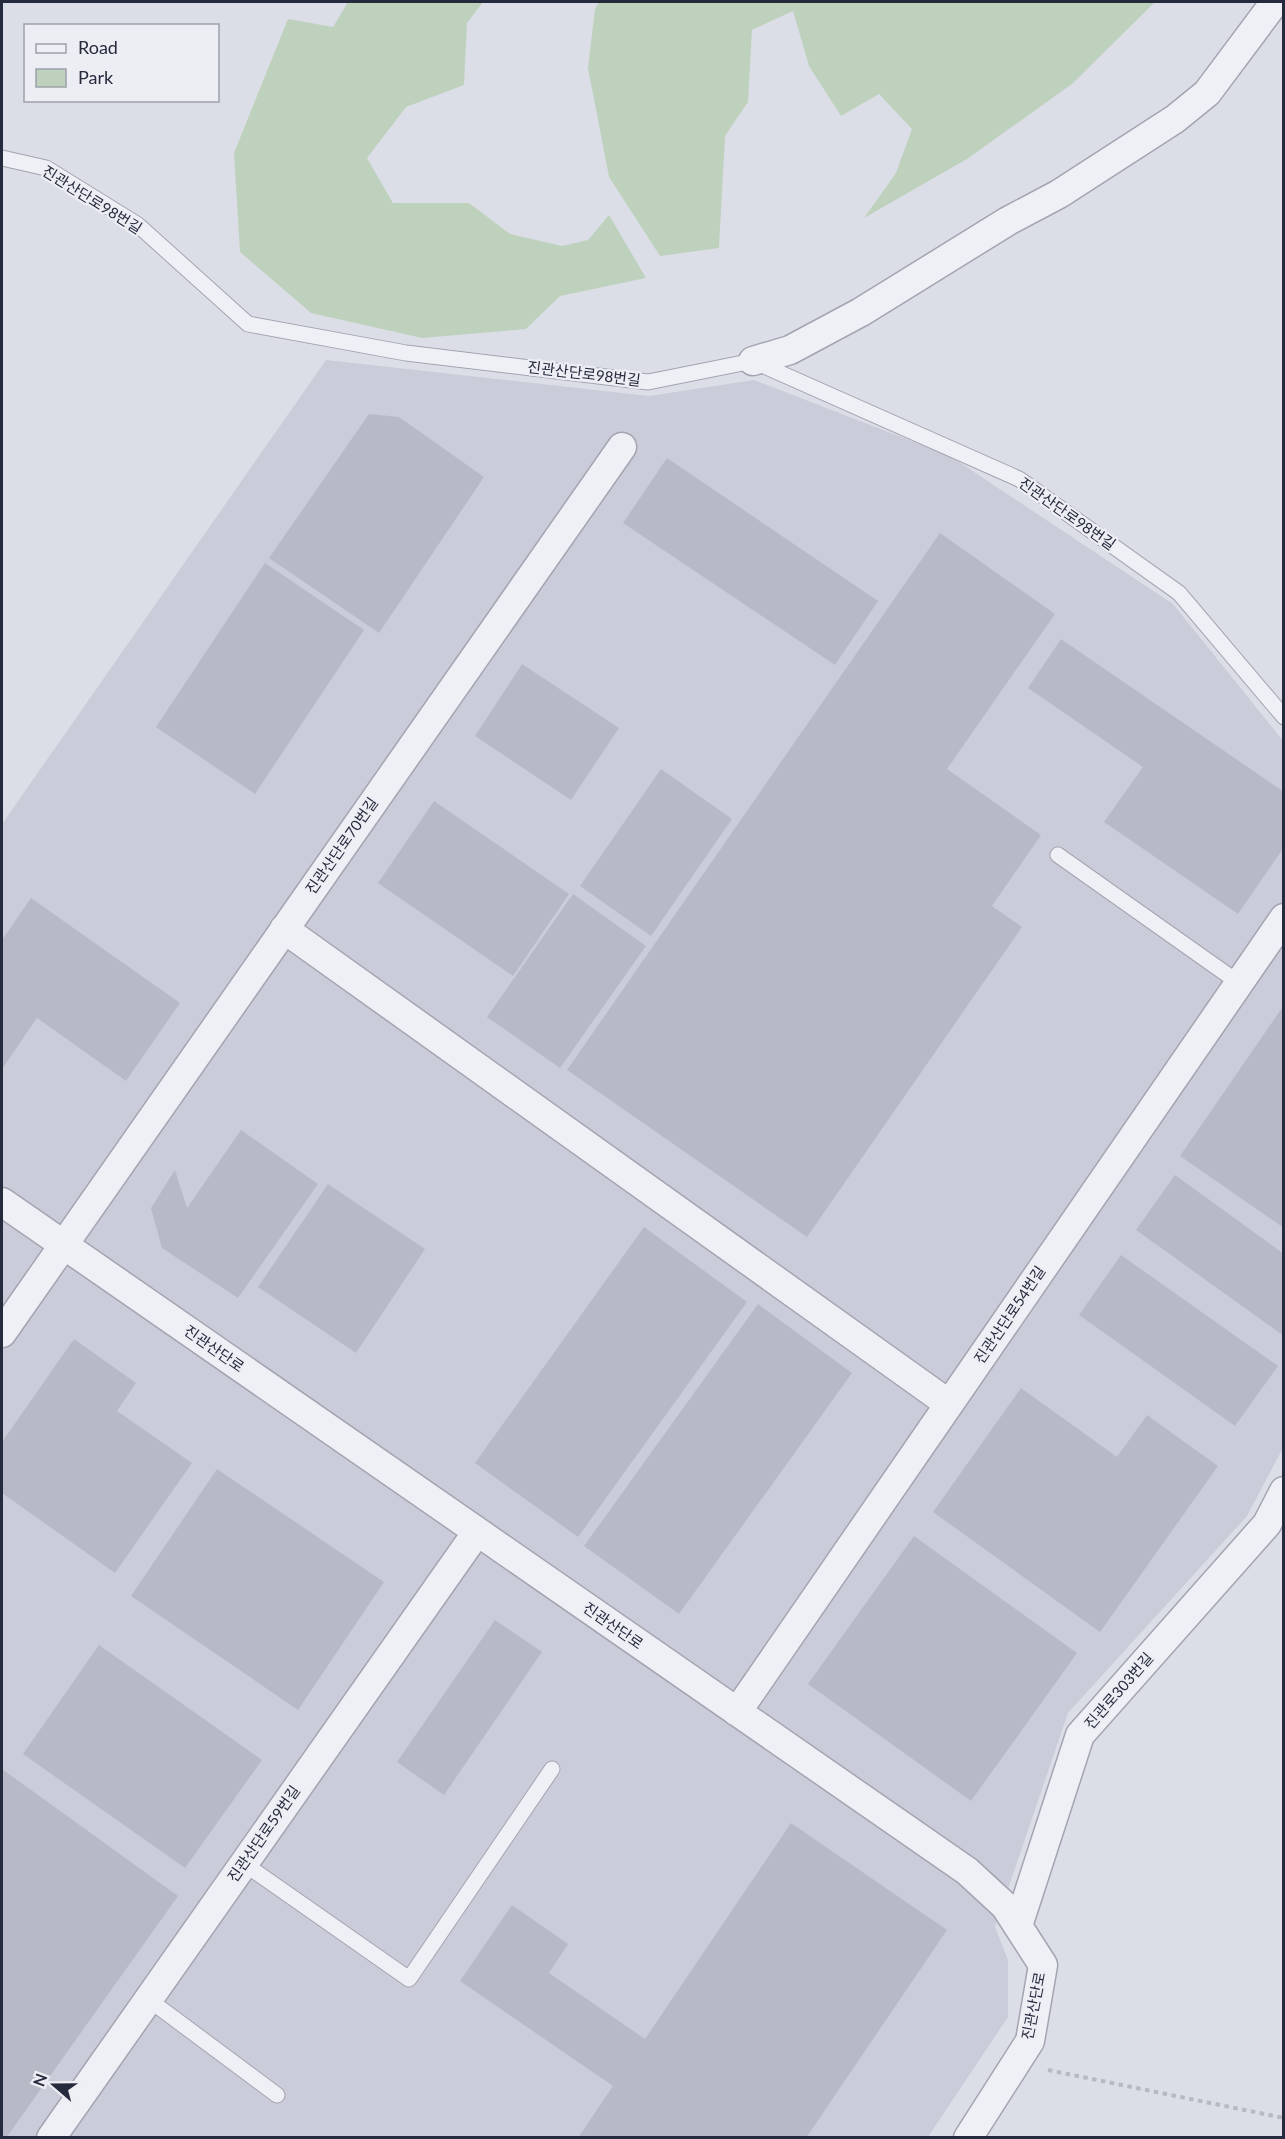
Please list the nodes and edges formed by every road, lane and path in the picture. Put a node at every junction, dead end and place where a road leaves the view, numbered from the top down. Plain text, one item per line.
1 (1275, 2) edge
2 (2, 158) edge
3 (753, 361) junction
4 (622, 447) dead end
5 (1284, 717) edge
6 (1058, 855) dead end
7 (1284, 918) edge
8 (284, 929) junction
9 (1239, 983) junction
10 (2, 1202) edge
11 (63, 1245) junction
12 (2, 1333) edge
13 (949, 1404) junction
14 (1284, 1491) edge
15 (477, 1532) junction
16 (737, 1712) junction
17 (552, 1769) dead end
18 (243, 1863) junction
19 (1018, 1926) junction
20 (148, 1999) junction
21 (1015, 2064) junction
22 (278, 2095) dead end
23 (1284, 2118) edge
24 (51, 2138) edge
25 (968, 2138) edge

1 - 3 street
2 - 3 lane, 진관산단로98번길
3 - 5 lane, 진관산단로98번길
4 - 8 street, 진관산단로70번길
6 - 9 lane
7 - 9 street, 진관산단로54번길
8 - 11 street, 진관산단로70번길
8 - 13 street
9 - 13 street, 진관산단로54번길
10 - 11 street, 진관산단로
11 - 12 street
11 - 15 street, 진관산단로
13 - 16 street, 진관산단로54번길
14 - 19 street, 진관로303번길
15 - 16 street, 진관산단로
15 - 18 street, 진관산단로59번길
16 - 19 street, 진관산단로
17 - 18 lane
18 - 20 street, 진관산단로59번길
19 - 21 street, 진관산단로
20 - 22 lane
20 - 24 street, 진관산단로59번길
21 - 23 path
21 - 25 street, 진관산단로

